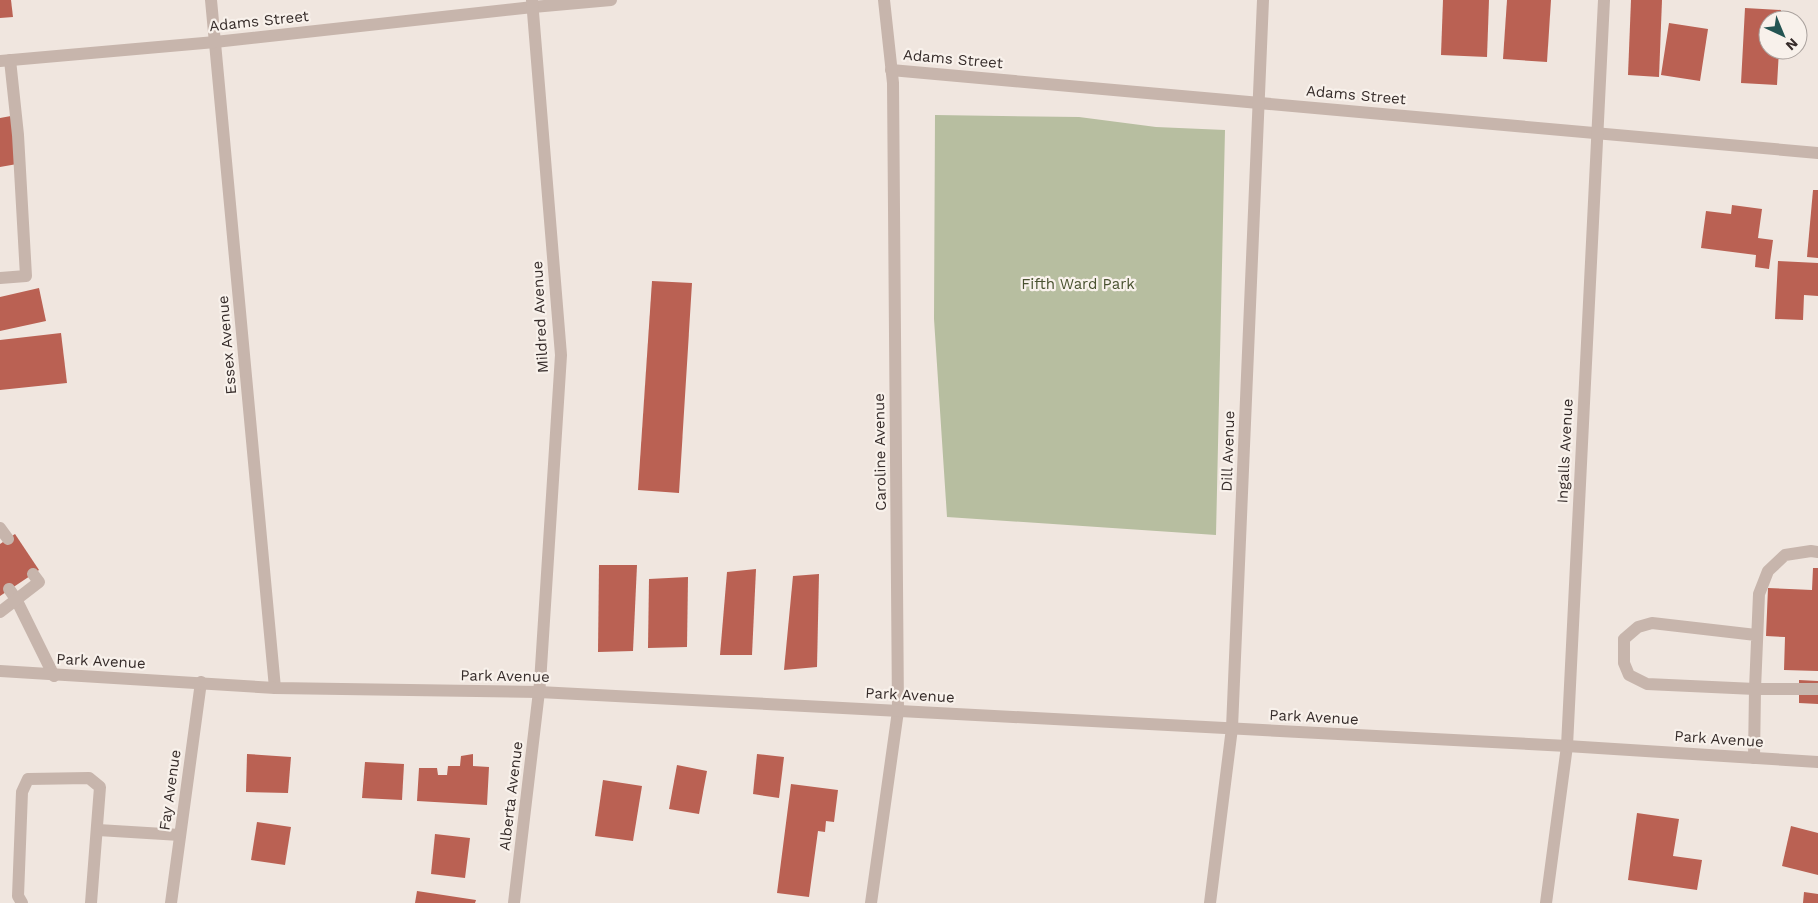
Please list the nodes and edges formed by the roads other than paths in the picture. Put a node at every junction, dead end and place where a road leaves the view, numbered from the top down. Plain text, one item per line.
1 (211, 0) edge
2 (611, 0) edge
3 (884, 0) edge
4 (1263, 0) edge
5 (1604, 0) edge
6 (533, 4) edge
7 (215, 42) junction
8 (5, 60) edge
9 (891, 70) junction
10 (1258, 103) junction
11 (1597, 133) junction
12 (1818, 153) edge
13 (0, 278) edge
14 (1818, 552) edge
15 (33, 574) dead end
16 (13, 594) junction
17 (0, 612) edge
18 (1756, 636) junction
19 (0, 671) edge
20 (54, 676) junction
21 (201, 682) junction
22 (275, 688) junction
23 (1755, 689) junction
24 (1818, 689) edge
25 (539, 692) junction
26 (898, 711) junction
27 (1232, 728) junction
28 (1567, 746) junction
29 (1754, 758) junction
30 (1818, 762) edge
31 (98, 830) junction
32 (180, 835) junction
33 (22, 903) edge
34 (91, 903) edge
35 (171, 903) edge
36 (514, 903) edge
37 (871, 903) edge
38 (1210, 903) edge
39 (1546, 903) edge

1 - 7 street, Essex Avenue
2 - 6 street, Adams Street
3 - 9 street, Caroline Avenue
4 - 10 street, Dill Avenue
5 - 11 street, Ingalls Avenue
6 - 7 street, Adams Street
6 - 25 street, Mildred Avenue
7 - 8 street, Adams Street
7 - 22 street, Essex Avenue
8 - 13 street
9 - 10 street, Adams Street
9 - 26 street, Caroline Avenue
10 - 11 street, Adams Street
10 - 27 street, Dill Avenue
11 - 12 street, Adams Street
11 - 28 street, Ingalls Avenue
14 - 18 street
15 - 16 street
16 - 17 street
16 - 20 street
18 - 23 street
18 - 23 street
19 - 20 street, Park Avenue
20 - 21 street, Park Avenue
21 - 22 street, Park Avenue
21 - 32 street, Fay Avenue
22 - 25 street, Park Avenue
23 - 24 street
23 - 29 street
25 - 26 street, Park Avenue
25 - 36 street, Alberta Avenue
26 - 27 street, Park Avenue
26 - 37 street, Caroline Avenue
27 - 28 street, Park Avenue
27 - 38 street, Dill Avenue
28 - 29 street, Park Avenue
28 - 39 street, Ingalls Avenue
29 - 30 street, Park Avenue
31 - 32 street
31 - 33 street
31 - 34 street
32 - 35 street, Fay Avenue

